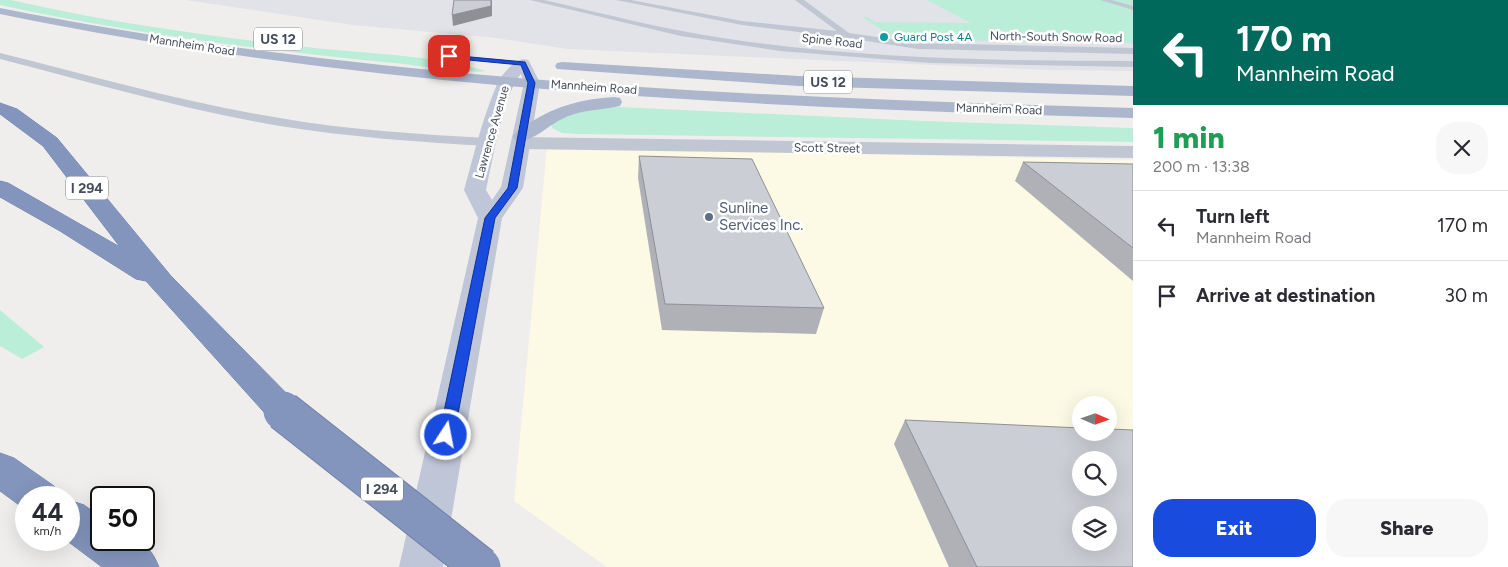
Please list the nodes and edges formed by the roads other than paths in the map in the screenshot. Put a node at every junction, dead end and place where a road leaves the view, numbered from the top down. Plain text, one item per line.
1 (534, 0) edge
2 (620, 0) edge
3 (799, 0) edge
4 (1104, 0) edge
5 (1133, 0) edge
6 (1133, 8) edge
7 (0, 11) edge
8 (846, 35) junction
9 (1133, 50) edge
10 (0, 56) edge
11 (503, 62) dead end
12 (523, 64) junction
13 (1133, 64) edge
14 (506, 81) junction
15 (532, 83) junction
16 (1133, 91) edge
17 (839, 103) junction
18 (0, 108) edge
19 (1133, 113) edge
20 (522, 140) junction
21 (487, 142) junction
22 (1133, 152) edge
23 (0, 188) edge
24 (490, 218) junction
25 (161, 282) junction
26 (0, 469) edge
27 (23, 486) edge
28 (80, 526) edge
29 (124, 558) edge
30 (421, 567) edge
31 (481, 567) edge

1 - 13 lane, Spine Road
2 - 8 lane, North-South Snow Road
3 - 8 lane
4 - 5 lane
4 - 6 lane
7 - 14 main road, Mannheim Road / US 12
8 - 9 lane, North-South Snow Road
10 - 21 lane
11 - 12 main road, Mannheim Road / US 12
12 - 14 main road, Lawrence Avenue
12 - 15 main road, Lawrence Avenue
12 - 16 main road, Mannheim Road / US 12
14 - 15 main road, Mannheim Road / US 12
14 - 21 main road, Lawrence Avenue
15 - 17 main road, Mannheim Road / US 12
15 - 20 main road, Lawrence Avenue
17 - 19 main road, Mannheim Road / US 12
17 - 20 main road
18 - 25 highway, I 294
20 - 22 street, Scott Street
20 - 24 main road, Lawrence Avenue
21 - 24 main road, Lawrence Avenue
23 - 25 highway, I 294
24 - 30 main road, Lawrence Avenue
25 - 31 highway, I 294, bridge
26 - 27 highway
28 - 29 highway

